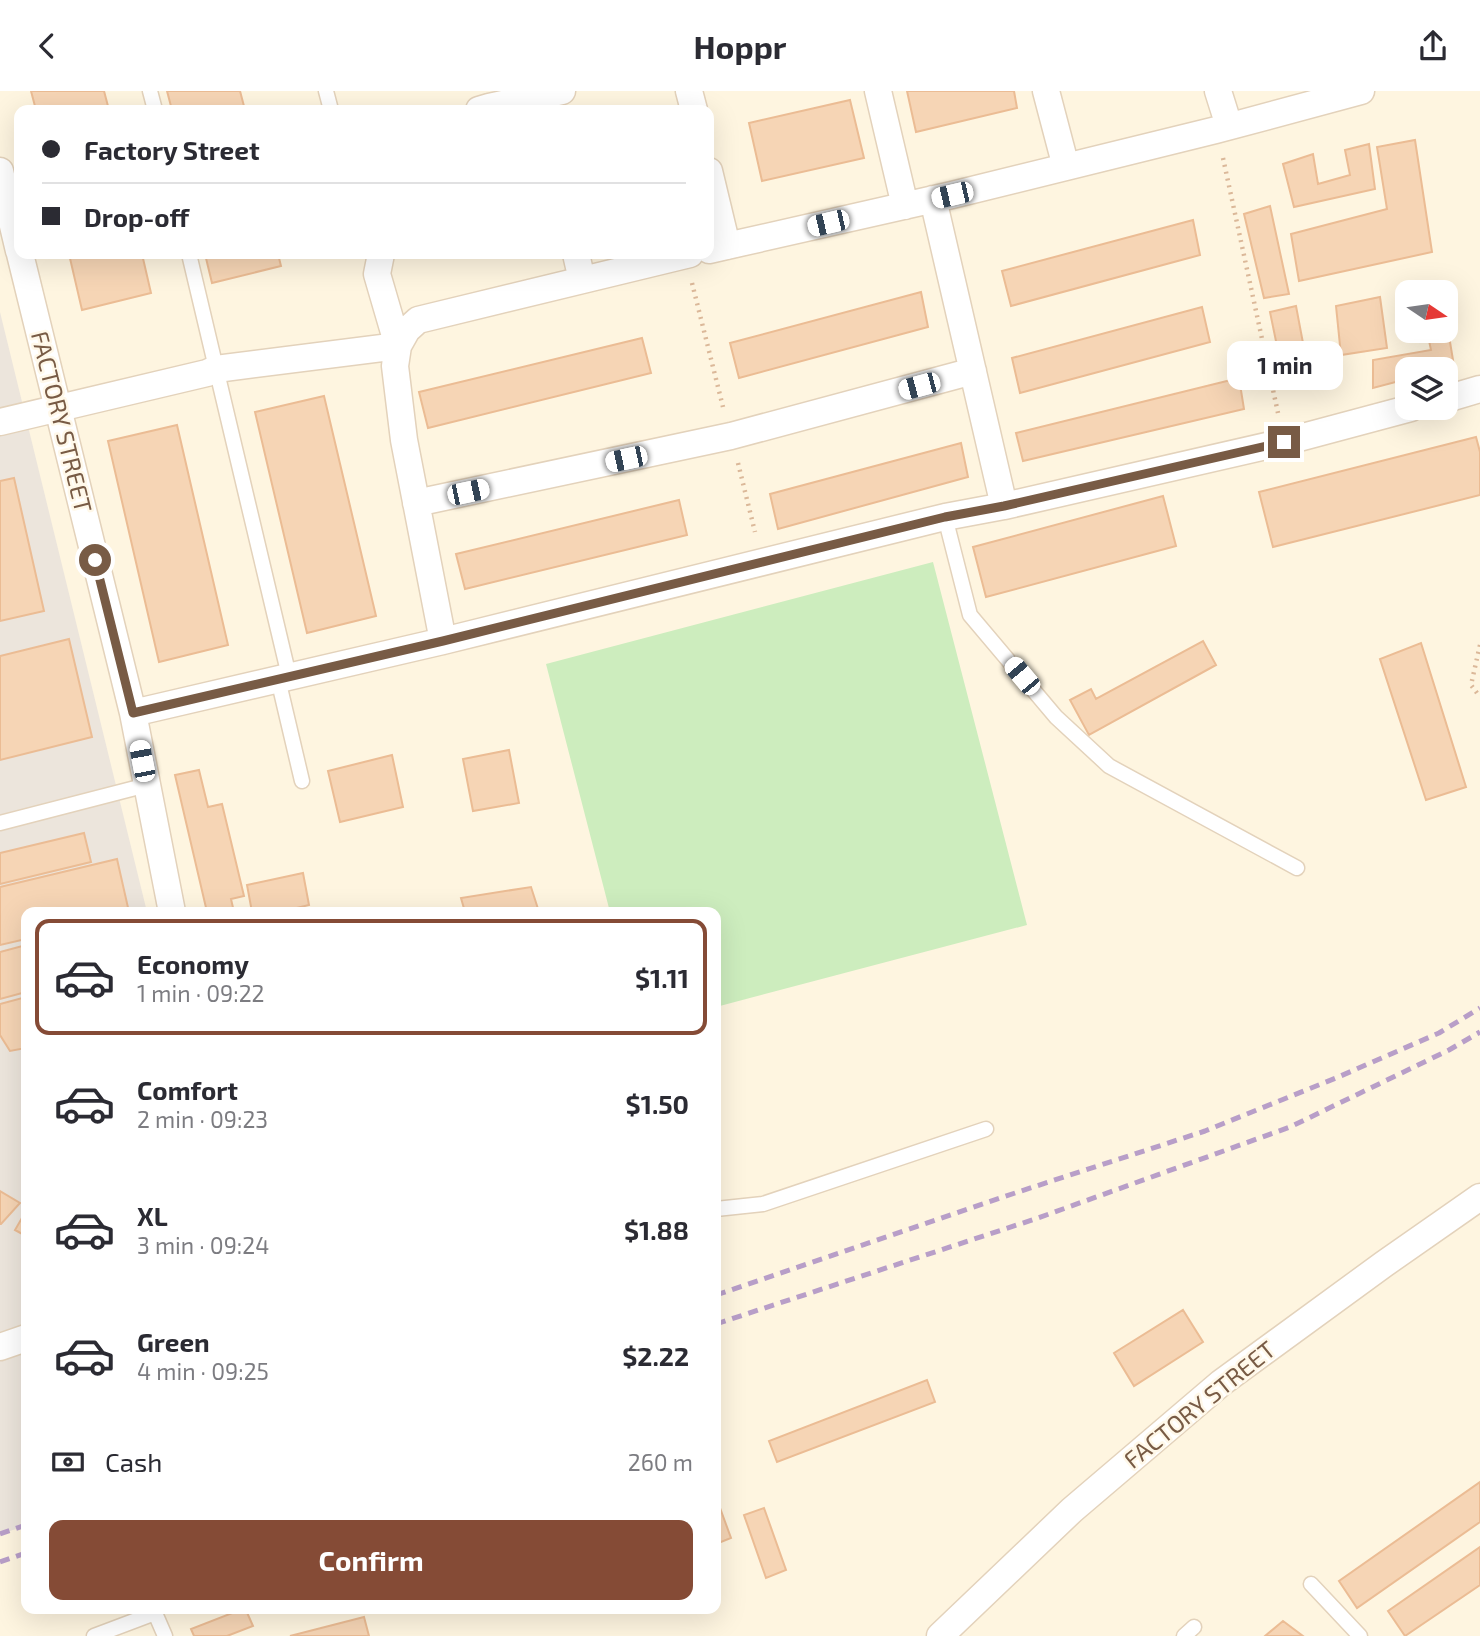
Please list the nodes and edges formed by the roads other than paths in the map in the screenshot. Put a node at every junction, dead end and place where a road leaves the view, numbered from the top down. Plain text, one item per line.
1 (878, 91) edge
2 (1046, 91) edge
3 (1218, 91) edge
4 (1361, 91) edge
5 (545, 97) edge
6 (500, 105) edge
7 (1223, 128) junction
8 (1066, 167) junction
9 (0, 171) edge
10 (933, 199) junction
11 (905, 205) junction
12 (714, 214) edge
13 (14, 228) edge
14 (718, 248) edge
15 (22, 259) edge
16 (190, 259) edge
17 (577, 259) edge
18 (670, 259) edge
19 (376, 261) edge
20 (582, 280) junction
21 (398, 346) junction
22 (216, 369) junction
23 (973, 371) junction
24 (1480, 389) edge
25 (1458, 395) edge
26 (57, 408) junction
27 (1395, 412) edge
28 (0, 422) edge
29 (416, 503) junction
30 (1004, 506) junction
31 (945, 517) junction
32 (443, 641) junction
33 (283, 678) junction
34 (133, 713) junction
35 (302, 781) dead end
36 (147, 785) junction
37 (0, 823) edge
38 (1297, 868) dead end
39 (171, 907) edge
40 (986, 1129) dead end
41 (1480, 1197) edge
42 (721, 1208) edge
43 (21, 1340) edge
44 (0, 1347) edge
45 (1311, 1584) dead end
46 (152, 1614) edge
47 (155, 1614) edge
48 (94, 1636) edge
49 (164, 1636) edge
50 (940, 1636) edge
51 (1360, 1636) edge

1 - 11 street
2 - 8 street
3 - 7 street
4 - 7 street
5 - 6 street
7 - 8 street
8 - 10 street
9 - 13 street, FACTORY STREET
10 - 11 street
10 - 23 street
11 - 14 street
12 - 14 street
15 - 26 street, FACTORY STREET
16 - 22 lane
17 - 20 street
18 - 20 street
19 - 21 street
20 - 21 street
21 - 22 street
21 - 29 street
22 - 26 street
22 - 33 lane
23 - 29 street
23 - 30 street
24 - 25 street
26 - 28 street
26 - 34 street, FACTORY STREET
27 - 30 street
29 - 32 street
30 - 31 street
31 - 32 street
31 - 38 lane
32 - 33 street
33 - 34 street
33 - 35 lane
34 - 36 street, FACTORY STREET
36 - 37 lane
36 - 39 street, FACTORY STREET
40 - 42 lane
41 - 50 street, FACTORY STREET
43 - 44 street
45 - 51 lane
46 - 48 lane
47 - 49 lane

